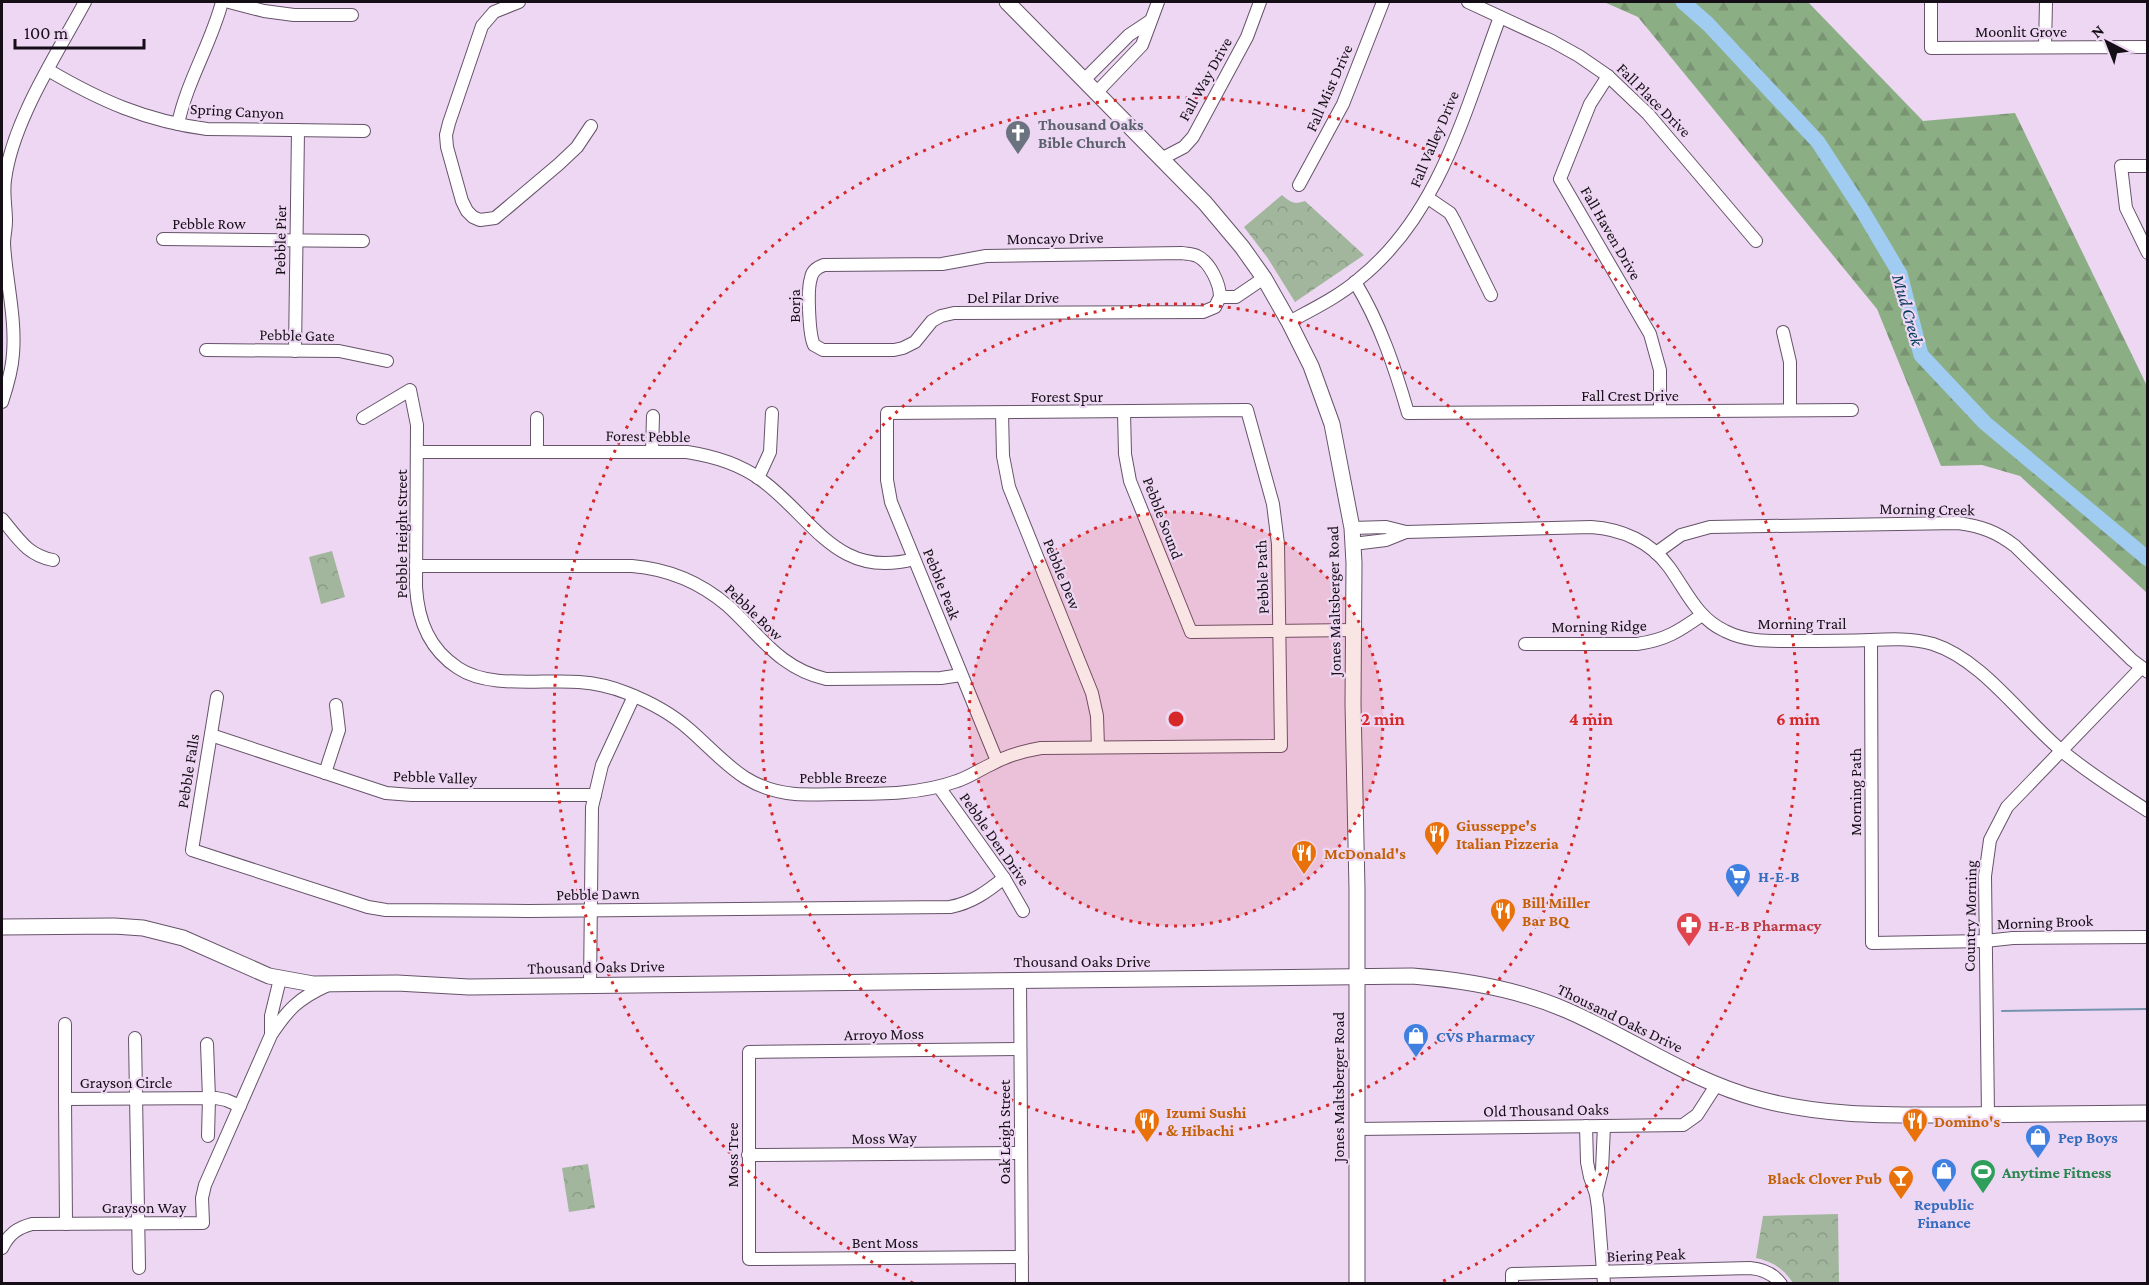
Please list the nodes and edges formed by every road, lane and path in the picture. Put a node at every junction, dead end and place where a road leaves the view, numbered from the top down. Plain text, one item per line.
1 (85, 2) edge
2 (222, 2) edge
3 (229, 2) edge
4 (519, 2) edge
5 (1007, 2) edge
6 (1158, 2) edge
7 (1260, 2) edge
8 (1383, 2) edge
9 (1468, 2) edge
10 (1931, 2) edge
11 (2046, 2) edge
12 (351, 15) dead end
13 (1500, 17) junction
14 (1150, 21) junction
15 (2148, 47) edge
16 (2045, 48) junction
17 (1110, 54) junction
18 (1122, 66) junction
19 (48, 70) junction
20 (1608, 76) junction
21 (1084, 80) junction
22 (1097, 92) junction
23 (178, 124) junction
24 (591, 126) dead end
25 (298, 130) junction
26 (364, 131) dead end
27 (1161, 159) junction
28 (2148, 166) edge
29 (1299, 185) dead end
30 (1428, 198) junction
31 (164, 239) dead end
32 (297, 240) junction
33 (363, 241) dead end
34 (1756, 241) dead end
35 (2148, 253) edge
36 (816, 269) joint
37 (1264, 278) junction
38 (1355, 282) junction
39 (1491, 295) dead end
40 (1220, 297) junction
41 (1289, 322) junction
42 (1783, 332) dead end
43 (814, 345) joint
44 (206, 350) dead end
45 (296, 351) junction
46 (387, 361) dead end
47 (2, 402) edge
48 (1247, 410) joint
49 (1790, 410) junction
50 (1852, 410) dead end
51 (1660, 411) junction
52 (1124, 412) junction
53 (772, 413) dead end
54 (887, 413) joint
55 (1002, 413) junction
56 (653, 416) dead end
57 (363, 418) dead end
58 (537, 418) dead end
59 (417, 452) junction
60 (537, 452) junction
61 (652, 452) junction
62 (758, 478) junction
63 (2, 519) edge
64 (1352, 528) junction
65 (1406, 532) junction
66 (1353, 544) junction
67 (1656, 553) junction
68 (53, 560) dead end
69 (914, 560) junction
70 (416, 566) junction
71 (1702, 615) junction
72 (1354, 630) junction
73 (1280, 631) junction
74 (1870, 640) junction
75 (1525, 644) dead end
76 (439, 650) joint
77 (2144, 670) edge
78 (961, 675) junction
79 (634, 696) junction
80 (217, 697) dead end
81 (336, 705) dead end
82 (211, 735) junction
83 (1281, 746) joint
84 (1098, 747) junction
85 (2061, 750) junction
86 (997, 761) junction
87 (325, 773) junction
88 (939, 787) junction
89 (595, 795) junction
90 (2148, 811) edge
91 (192, 850) joint
92 (1004, 878) junction
93 (591, 910) junction
94 (1023, 910) dead end
95 (2, 927) edge
96 (2148, 937) edge
97 (1985, 941) junction
98 (1872, 943) joint
99 (1356, 976) junction
100 (280, 979) junction
101 (1020, 979) junction
102 (331, 984) junction
103 (590, 985) junction
104 (65, 1024) dead end
105 (272, 1035) junction
106 (135, 1038) dead end
107 (207, 1044) dead end
108 (1020, 1049) junction
109 (749, 1052) joint
110 (1717, 1084) junction
111 (136, 1098) junction
112 (209, 1098) junction
113 (65, 1099) junction
114 (240, 1106) junction
115 (2148, 1113) edge
116 (1988, 1115) junction
117 (1586, 1126) junction
118 (1604, 1126) junction
119 (1356, 1129) junction
120 (208, 1136) dead end
121 (1021, 1153) junction
122 (748, 1155) junction
123 (1596, 1194) junction
124 (66, 1224) junction
125 (137, 1224) junction
126 (2, 1248) edge
127 (1022, 1257) junction
128 (749, 1259) joint
129 (139, 1268) dead end
130 (1698, 1270) junction
131 (1604, 1278) edge
132 (1512, 1279) edge
133 (1780, 1282) edge
134 (1022, 1284) edge
135 (1357, 1284) edge
136 (1697, 1284) edge

1 - 19 street
2 - 23 street
3 - 12 street
4 - 24 street
5 - 21 main road, Jones Maltsberger Road
6 - 14 street
7 - 27 street, Fall Way Drive
8 - 29 street, Fall Mist Drive
9 - 13 street, Fall Place Drive
10 - 16 street, Moonlit Grove
11 - 16 street
13 - 20 street, Fall Place Drive
13 - 30 street, Fall Valley Drive
14 - 17 street
14 - 18 street
15 - 16 street, Moonlit Grove
17 - 18 street
17 - 21 street
18 - 22 street
19 - 23 street, Spring Canyon
19 - 47 street
20 - 34 street, Fall Place Drive
20 - 51 street, Fall Haven Drive
21 - 22 main road, Jones Maltsberger Road
22 - 27 main road, Jones Maltsberger Road
23 - 25 street, Spring Canyon
25 - 26 street, Spring Canyon
25 - 32 street, Pebble Pier
27 - 37 main road, Jones Maltsberger Road
28 - 35 street
30 - 38 street, Fall Valley Drive
30 - 39 street
31 - 32 street, Pebble Row
32 - 33 street, Pebble Row
32 - 45 street, Pebble Pier
36 - 40 street, Moncayo Drive
36 - 43 street, Borja
37 - 40 street
37 - 41 main road, Jones Maltsberger Road
38 - 41 street, Fall Valley Drive
38 - 51 street, Fall Crest Drive
40 - 43 street, Del Pilar Drive
41 - 64 main road, Jones Maltsberger Road
42 - 49 street
44 - 45 street, Pebble Gate
45 - 46 street, Pebble Gate
48 - 52 street, Forest Spur
48 - 73 street, Pebble Path
49 - 50 street, Fall Crest Drive
49 - 51 street, Fall Crest Drive
52 - 55 street, Forest Spur
52 - 73 street, Pebble Sound
53 - 62 street
54 - 55 street, Forest Spur
54 - 69 street, Pebble Peak
55 - 84 street, Pebble Dew
56 - 61 street
57 - 59 street, Pebble Height Street
58 - 60 street
59 - 60 street, Forest Pebble
59 - 70 street, Pebble Height Street
60 - 61 street, Forest Pebble
61 - 62 street, Forest Pebble
62 - 69 street, Forest Pebble
63 - 68 street
64 - 65 street, Morning Trail
64 - 66 main road, Jones Maltsberger Road
65 - 66 street, Morning Trail
65 - 67 street, Morning Trail
66 - 72 main road, Jones Maltsberger Road
67 - 71 street, Morning Trail
67 - 77 street, Morning Creek
69 - 78 street, Pebble Peak
70 - 76 street, Pebble Height Street
70 - 78 street, Pebble Bow
71 - 74 street, Morning Trail
71 - 75 street, Morning Ridge
72 - 73 street
72 - 99 main road, Jones Maltsberger Road
73 - 83 street, Pebble Path
74 - 85 street, Morning Trail
74 - 98 street, Morning Path
76 - 79 street, Pebble Breeze
77 - 85 street, Country Morning
78 - 86 street, Pebble Peak
79 - 88 street, Pebble Breeze
79 - 89 street
80 - 82 street, Pebble Falls
81 - 87 street
82 - 87 street, Pebble Valley
82 - 91 street, Pebble Falls
83 - 84 street, Pebble Breeze
84 - 86 street, Pebble Breeze
85 - 90 street, Morning Trail
85 - 97 street, Country Morning
86 - 88 street, Pebble Breeze
87 - 89 street, Pebble Valley
88 - 92 street, Pebble Den Drive
89 - 93 street
91 - 93 street, Pebble Dawn
92 - 93 street, Pebble Dawn
92 - 94 street, Pebble Den Drive
93 - 103 street
95 - 100 main road, Thousand Oaks Drive
96 - 97 street, Morning Brook
97 - 98 street, Morning Brook
97 - 116 street, Country Morning
99 - 101 main road, Thousand Oaks Drive
99 - 110 main road, Thousand Oaks Drive
99 - 119 main road, Jones Maltsberger Road
100 - 102 main road, Thousand Oaks Drive
100 - 105 street, Grayson Way
101 - 103 main road, Thousand Oaks Drive
101 - 108 street, Oak Leigh Street
102 - 103 main road, Thousand Oaks Drive
102 - 105 street, Grayson Way
104 - 113 street
105 - 114 street, Grayson Way
106 - 111 street
107 - 112 street
108 - 109 street, Arroyo Moss
108 - 121 street, Oak Leigh Street
109 - 122 street, Moss Tree
110 - 116 main road, Thousand Oaks Drive
110 - 118 street, Old Thousand Oaks
111 - 112 street, Grayson Circle
111 - 113 street, Grayson Circle
111 - 125 street
112 - 114 street, Grayson Circle
112 - 120 street
113 - 124 street, Grayson Circle
114 - 125 street, Grayson Way
115 - 116 main road, Thousand Oaks Drive
117 - 118 street, Old Thousand Oaks
117 - 119 street, Old Thousand Oaks
117 - 123 street
118 - 123 street
119 - 135 main road, Jones Maltsberger Road
121 - 122 street, Moss Way
121 - 127 street, Oak Leigh Street
122 - 128 street, Moss Tree
123 - 131 street
124 - 125 street, Grayson Way
124 - 126 street, Grayson Way
125 - 129 street
127 - 128 street, Bent Moss
127 - 134 street, Oak Leigh Street
130 - 131 street, Biering Peak
130 - 133 street, Biering Peak
130 - 136 street
131 - 132 street, Biering Peak

